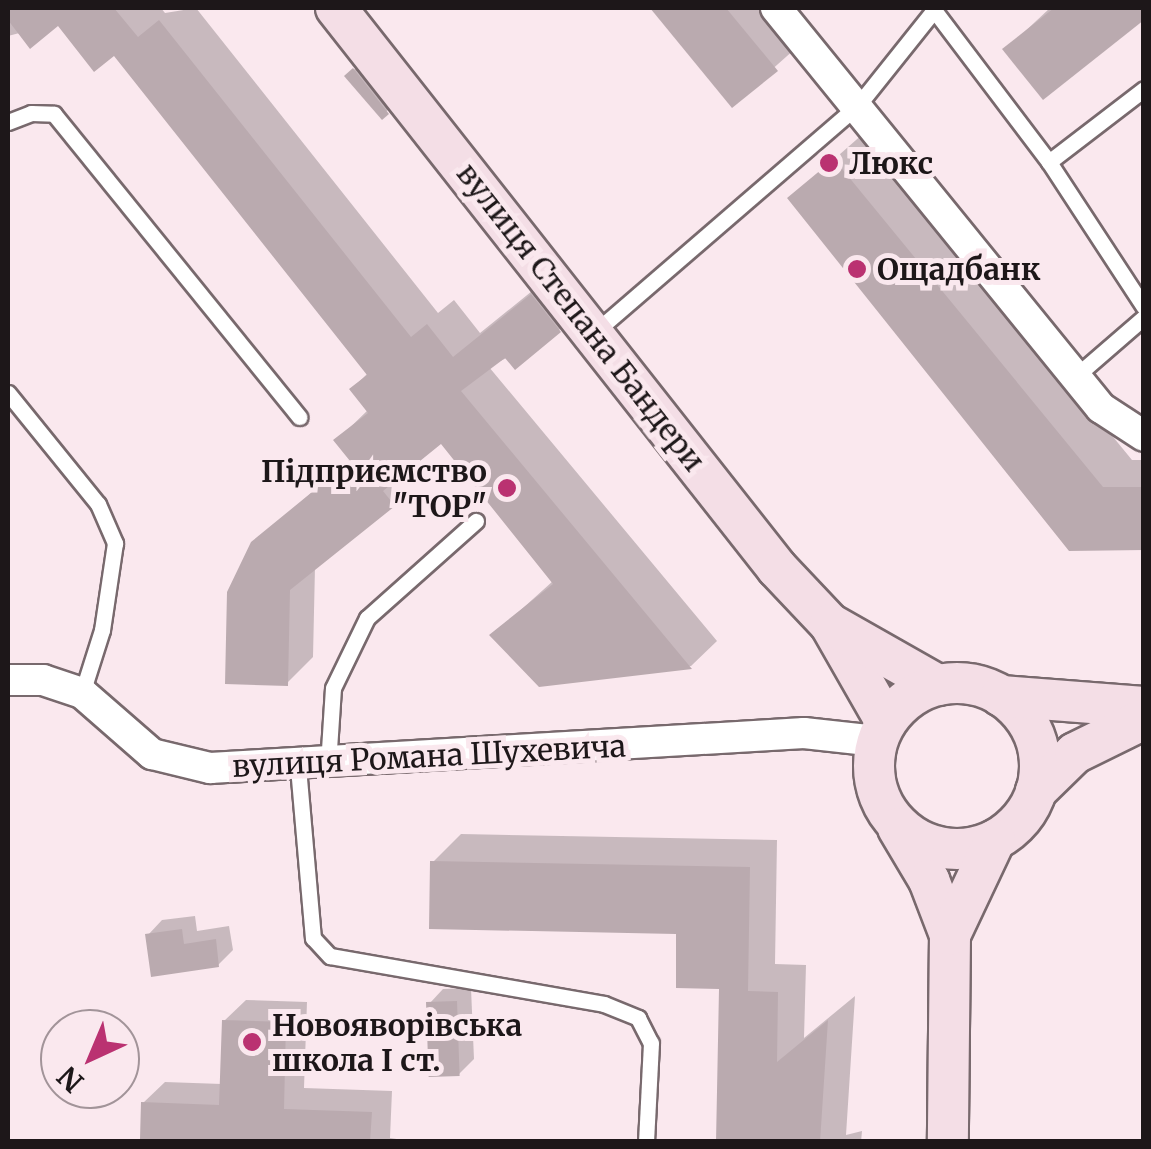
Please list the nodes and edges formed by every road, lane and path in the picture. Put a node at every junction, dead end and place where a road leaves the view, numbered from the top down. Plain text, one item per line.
1 (336, 8) edge
2 (776, 8) edge
3 (933, 9) edge
4 (1144, 89) edge
5 (859, 104) junction
6 (8, 122) edge
7 (1049, 162) junction
8 (1144, 307) edge
9 (1144, 317) edge
10 (595, 332) junction
11 (1076, 376) junction
12 (8, 394) edge
13 (299, 416) dead end
14 (1144, 436) edge
15 (476, 521) dead end
16 (830, 624) junction
17 (8, 680) edge
18 (938, 685) junction
19 (82, 693) junction
20 (1001, 696) junction
21 (1144, 707) edge
22 (1144, 718) edge
23 (882, 732) junction
24 (313, 766) junction
25 (1036, 790) junction
26 (896, 822) junction
27 (995, 840) junction
28 (950, 935) junction
29 (646, 1142) edge
30 (948, 1142) edge

1 - 10 street, вулиця Степана Бандери
2 - 5 street
3 - 5 lane
3 - 7 lane
4 - 7 lane
5 - 10 lane
5 - 11 street
6 - 13 lane
7 - 8 lane
9 - 11 lane
10 - 16 street, вулиця Степана Бандери
11 - 14 street
12 - 19 lane
15 - 24 lane
16 - 18 street, вулиця Степана Бандери
16 - 23 street, вулиця Степана Бандери
17 - 19 street, вулиця Романа Шухевича
18 - 20 street
18 - 23 street
19 - 24 street, вулиця Романа Шухевича
20 - 21 street
20 - 25 street
22 - 25 street
23 - 24 street, вулиця Романа Шухевича
23 - 26 street
24 - 29 lane
25 - 27 street
26 - 27 street
26 - 28 street
27 - 28 street
28 - 30 street

